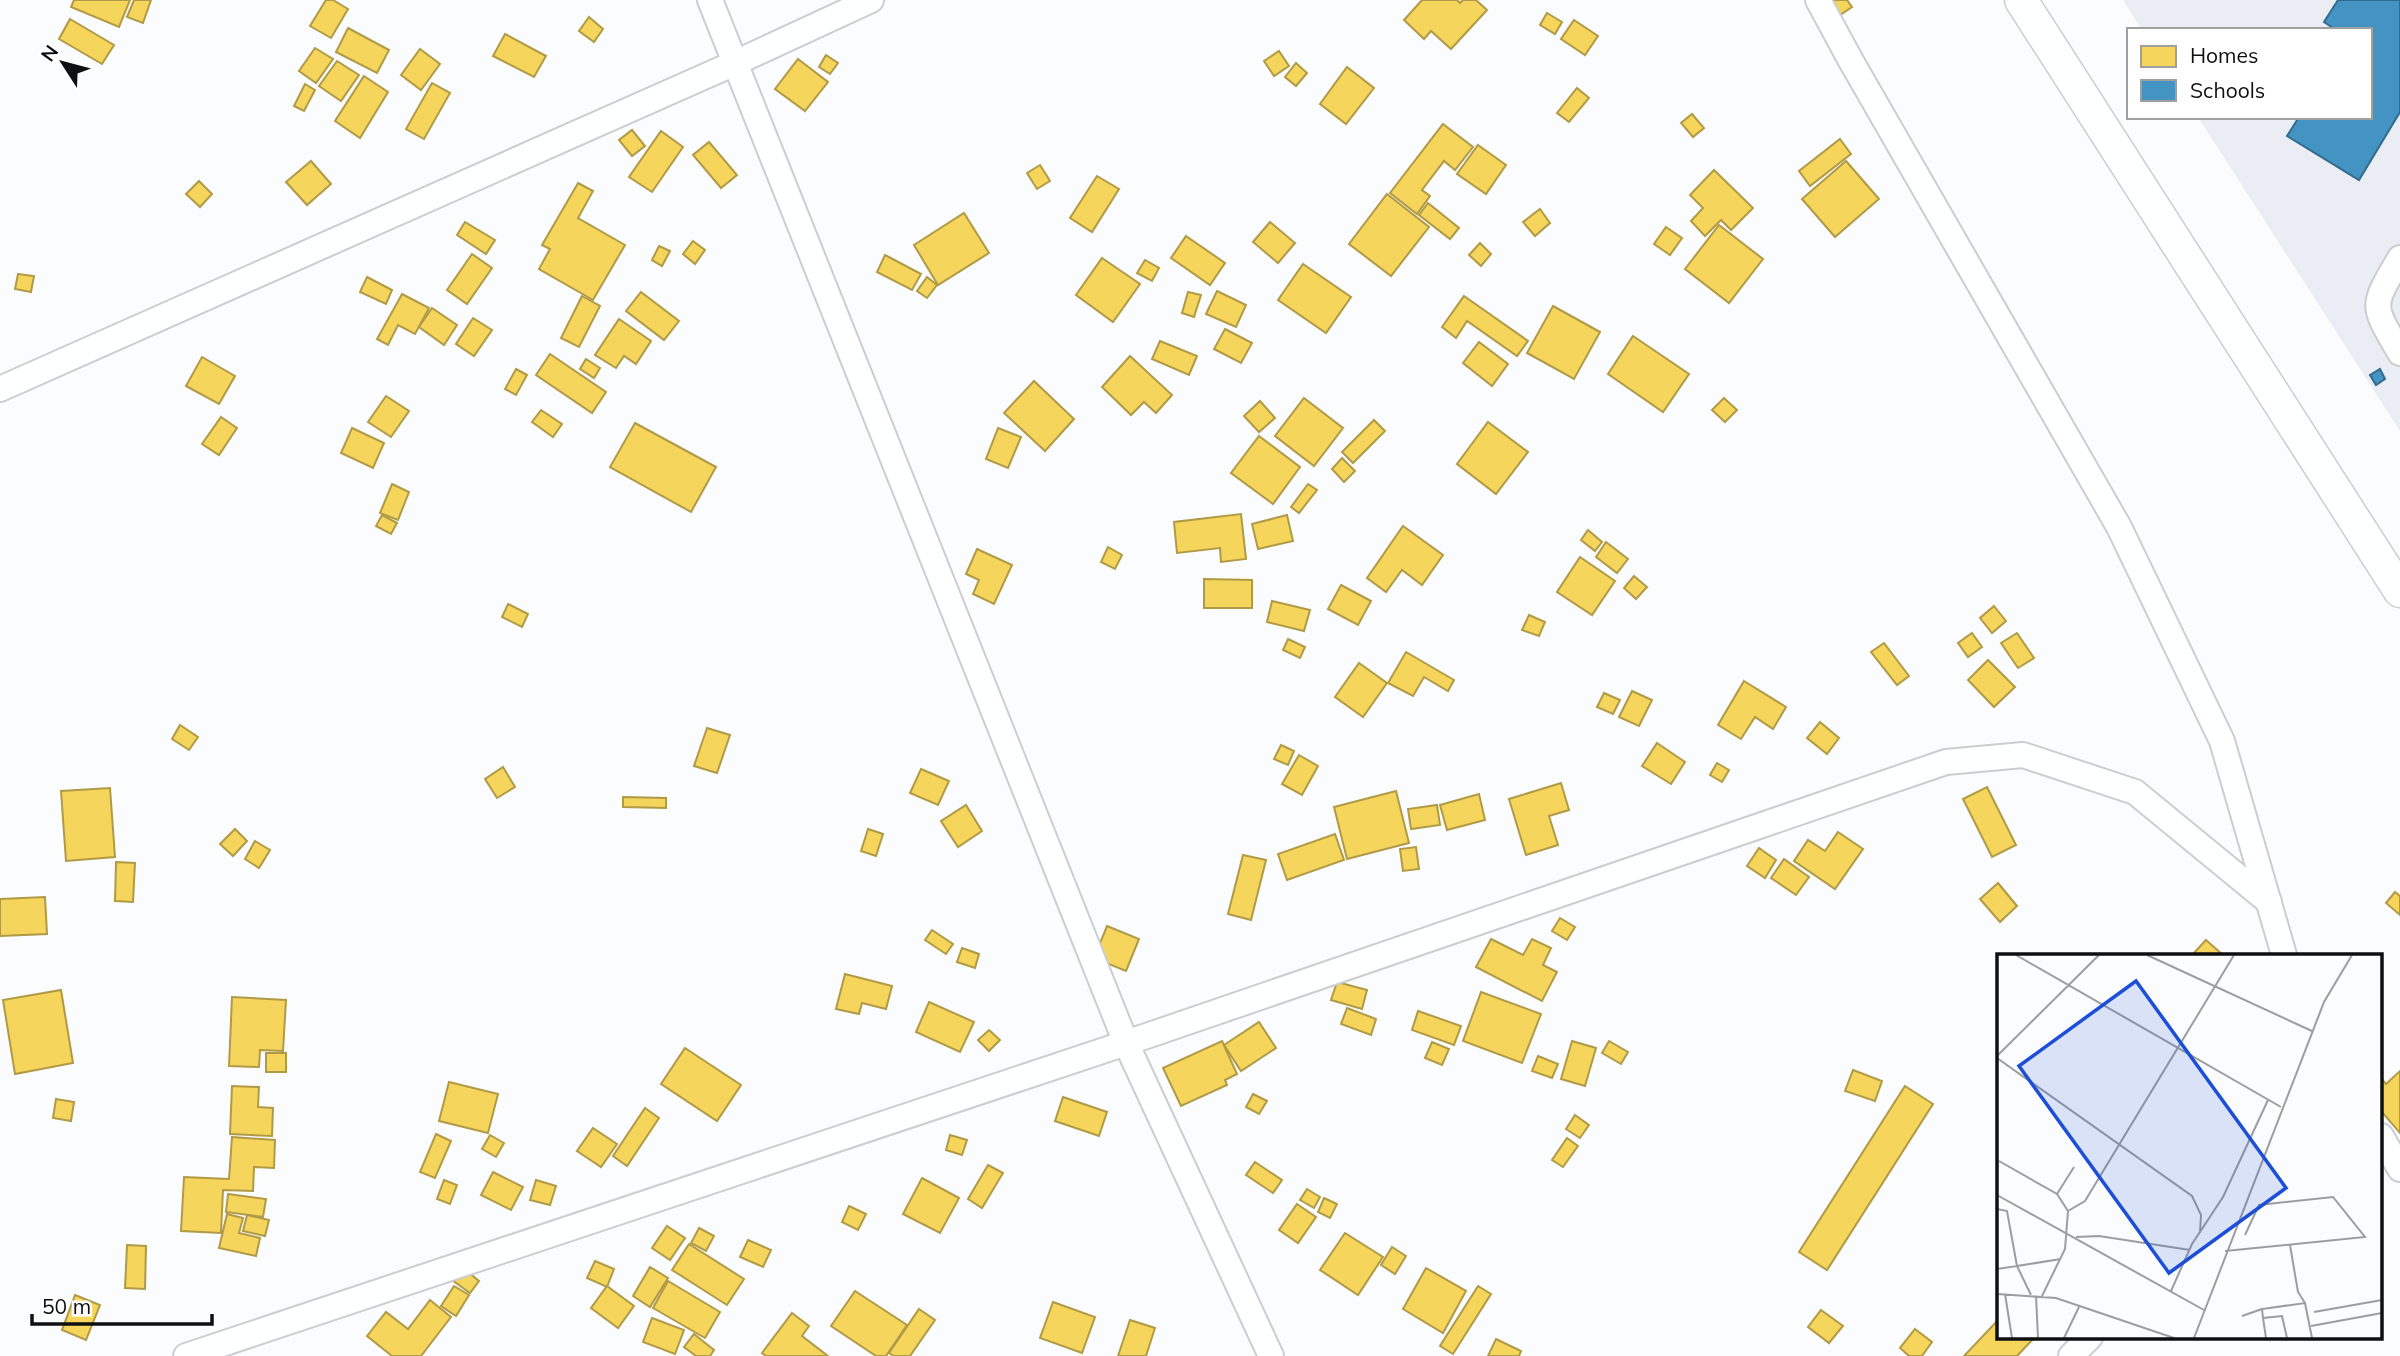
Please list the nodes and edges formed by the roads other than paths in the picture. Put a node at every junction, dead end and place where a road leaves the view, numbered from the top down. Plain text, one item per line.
1 (710, 0) edge
2 (870, 0) edge
3 (1818, 0) edge
4 (2021, 0) edge
5 (735, 63) junction
6 (2400, 258) edge
7 (2400, 353) edge
8 (0, 389) edge
9 (2400, 591) edge
10 (2269, 902) junction
11 (2284, 954) edge
12 (1126, 1043) junction
13 (2382, 1138) edge
14 (2400, 1169) edge
15 (2090, 1338) edge
16 (186, 1356) edge
17 (1271, 1356) edge
18 (2071, 1356) edge

1 - 5 street
2 - 5 street
3 - 10 street
4 - 9 street
5 - 8 street
5 - 12 street
6 - 7 street
10 - 11 street
10 - 12 street
12 - 16 street
12 - 17 street
13 - 14 street
15 - 18 street

